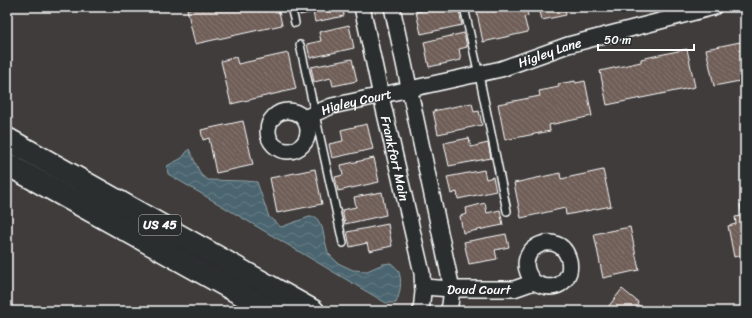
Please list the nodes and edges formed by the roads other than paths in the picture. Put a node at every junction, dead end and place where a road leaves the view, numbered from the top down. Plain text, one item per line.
1 (291, 7) edge
2 (362, 7) edge
3 (392, 7) edge
4 (464, 7) edge
5 (714, 7) edge
6 (295, 23) dead end
7 (300, 45) dead end
8 (479, 74) junction
9 (410, 90) junction
10 (381, 96) junction
11 (309, 116) junction
12 (7, 139) edge
13 (7, 164) edge
14 (507, 211) dead end
15 (343, 243) dead end
16 (534, 282) dead end
17 (423, 287) junction
18 (452, 289) junction
19 (272, 311) edge
20 (313, 311) edge
21 (421, 311) edge
22 (448, 311) edge

1 - 6 lane
2 - 10 street, Frankfort Main
3 - 9 street
4 - 8 lane
5 - 8 street, Higley Lane
7 - 11 lane
8 - 9 street, Higley Lane
8 - 14 lane
9 - 10 street, Higley Court
9 - 18 street
10 - 11 street, Higley Court
10 - 17 street, Frankfort Main
11 - 15 lane
12 - 20 main road, US 45
13 - 19 main road, US 45
16 - 18 street, Doud Court
17 - 18 street, Doud Court
17 - 21 street, Frankfort Main
18 - 22 street

